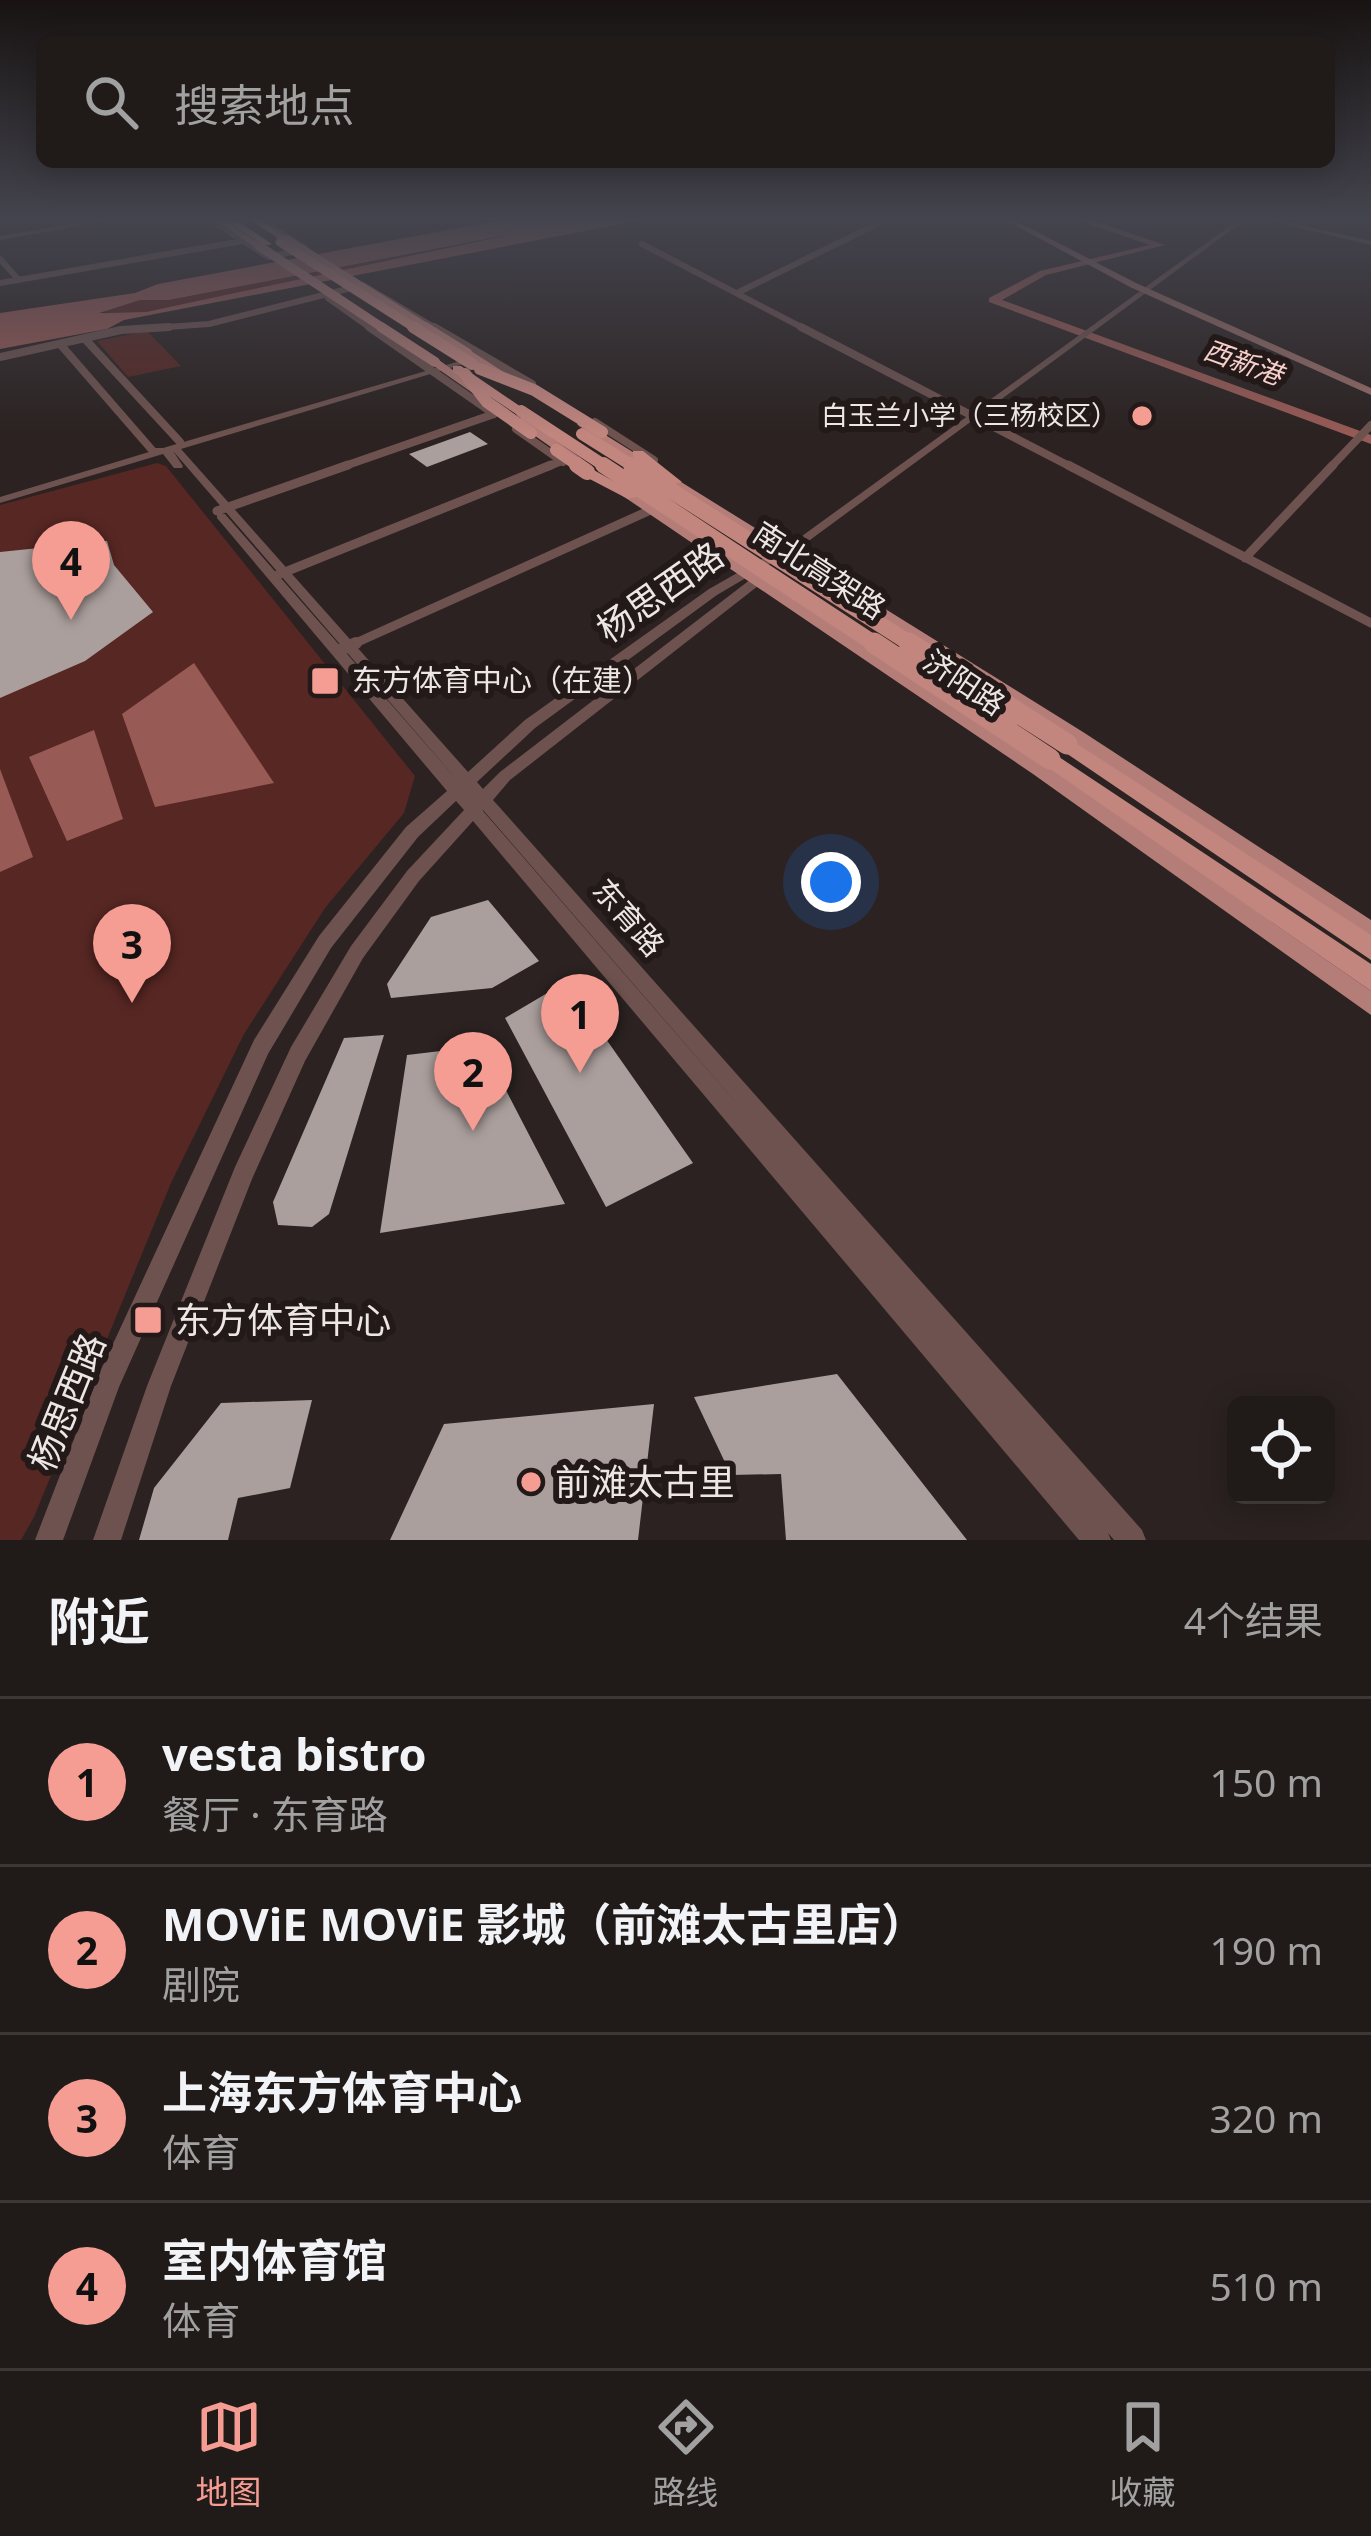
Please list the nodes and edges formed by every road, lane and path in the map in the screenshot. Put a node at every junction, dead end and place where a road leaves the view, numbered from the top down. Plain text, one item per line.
1 (324, 292) edge
2 (337, 292) edge
3 (352, 292) edge
4 (359, 292) edge
5 (366, 292) edge
6 (380, 292) edge
7 (1144, 292) edge
8 (1147, 292) edge
9 (737, 293) edge
10 (328, 298) junction
11 (86, 339) junction
12 (60, 344) junction
13 (0, 357) edge
14 (472, 363) junction
15 (437, 367) junction
16 (1371, 392) edge
17 (494, 414) junction
18 (973, 417) junction
19 (1368, 428) edge
20 (168, 447) junction
21 (562, 461) junction
22 (675, 482) junction
23 (632, 496) junction
24 (0, 497) edge
25 (222, 509) junction
26 (653, 509) junction
27 (786, 552) junction
28 (1245, 558) junction
29 (279, 574) junction
30 (752, 577) junction
31 (1371, 623) edge
32 (344, 648) junction
33 (460, 783) junction
34 (478, 803) junction
35 (1371, 931) edge
36 (1371, 949) edge
37 (1371, 980) edge
38 (1371, 1004) edge
39 (49, 1540) edge
40 (106, 1540) edge
41 (1097, 1540) edge
42 (1132, 1540) edge

1 - 15 main road, 济阳路, bridge
2 - 10 street
3 - 14 highway, 南北高架路, bridge
4 - 14 highway, 南北高架路, bridge
5 - 14 main road, 济阳路, bridge
6 - 22 street
7 - 18 street, 杨思西路
8 - 16 main road
9 - 18 street
10 - 11 street
10 - 15 street
11 - 12 street
11 - 20 street, 东育路
12 - 13 street
12 - 20 street, 东育路
14 - 15 street
14 - 22 main road, 济阳路
14 - 22 highway, bridge
14 - 23 highway, bridge
14 - 36 highway, 南北高架路, bridge
14 - 37 highway, 南北高架路, bridge
15 - 17 street
15 - 20 street
15 - 23 main road, 济阳路
17 - 21 street
17 - 25 street
18 - 27 street, 杨思西路
18 - 28 street
19 - 28 street
20 - 24 street
20 - 25 street, 东育路
21 - 23 street
21 - 29 street
22 - 27 main road, 济阳路
23 - 26 main road, 济阳路
25 - 29 street, 东育路
26 - 30 main road, 济阳路
26 - 32 street
27 - 30 street, 杨思西路
27 - 35 main road, 济阳路
28 - 31 street
29 - 32 street, 东育路
30 - 33 street, 杨思西路
30 - 34 street, 杨思西路
30 - 38 main road, 济阳路
32 - 33 street, 东育路
33 - 34 street, 东育路
33 - 39 street, 杨思西路
34 - 40 street, 杨思西路
34 - 41 street, 东育路
34 - 42 street, 东育路

